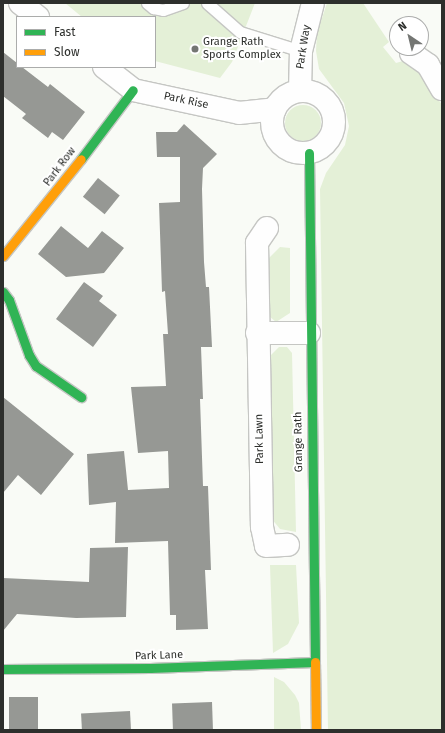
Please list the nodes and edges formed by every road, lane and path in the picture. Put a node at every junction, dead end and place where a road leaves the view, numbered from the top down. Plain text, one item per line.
1 (20, 3) edge
2 (146, 3) edge
3 (183, 3) edge
4 (207, 3) edge
5 (313, 3) edge
6 (37, 16) edge
7 (301, 52) junction
8 (415, 56) edge
9 (105, 68) edge
10 (442, 89) edge
11 (133, 90) junction
12 (300, 91) junction
13 (275, 109) junction
14 (309, 153) junction
15 (267, 228) dead end
16 (3, 256) edge
17 (3, 292) edge
18 (257, 333) junction
19 (309, 333) junction
20 (81, 397) dead end
21 (288, 545) dead end
22 (315, 662) junction
23 (3, 669) edge
24 (316, 730) edge

1 - 6 street
2 - 3 lane
4 - 7 lane
5 - 7 street, Park Way
7 - 12 street, Park Way
8 - 10 street
9 - 11 street, Park Rise
11 - 13 street, Park Rise
11 - 16 street, Park Row
12 - 13 street
12 - 14 street
13 - 14 street
14 - 19 street, Grange Rath
15 - 18 street, Park Lawn
17 - 20 street
18 - 19 street
18 - 21 street, Park Lawn
19 - 22 street, Grange Rath
22 - 23 street, Park Lane
22 - 24 street, Grange Rath

